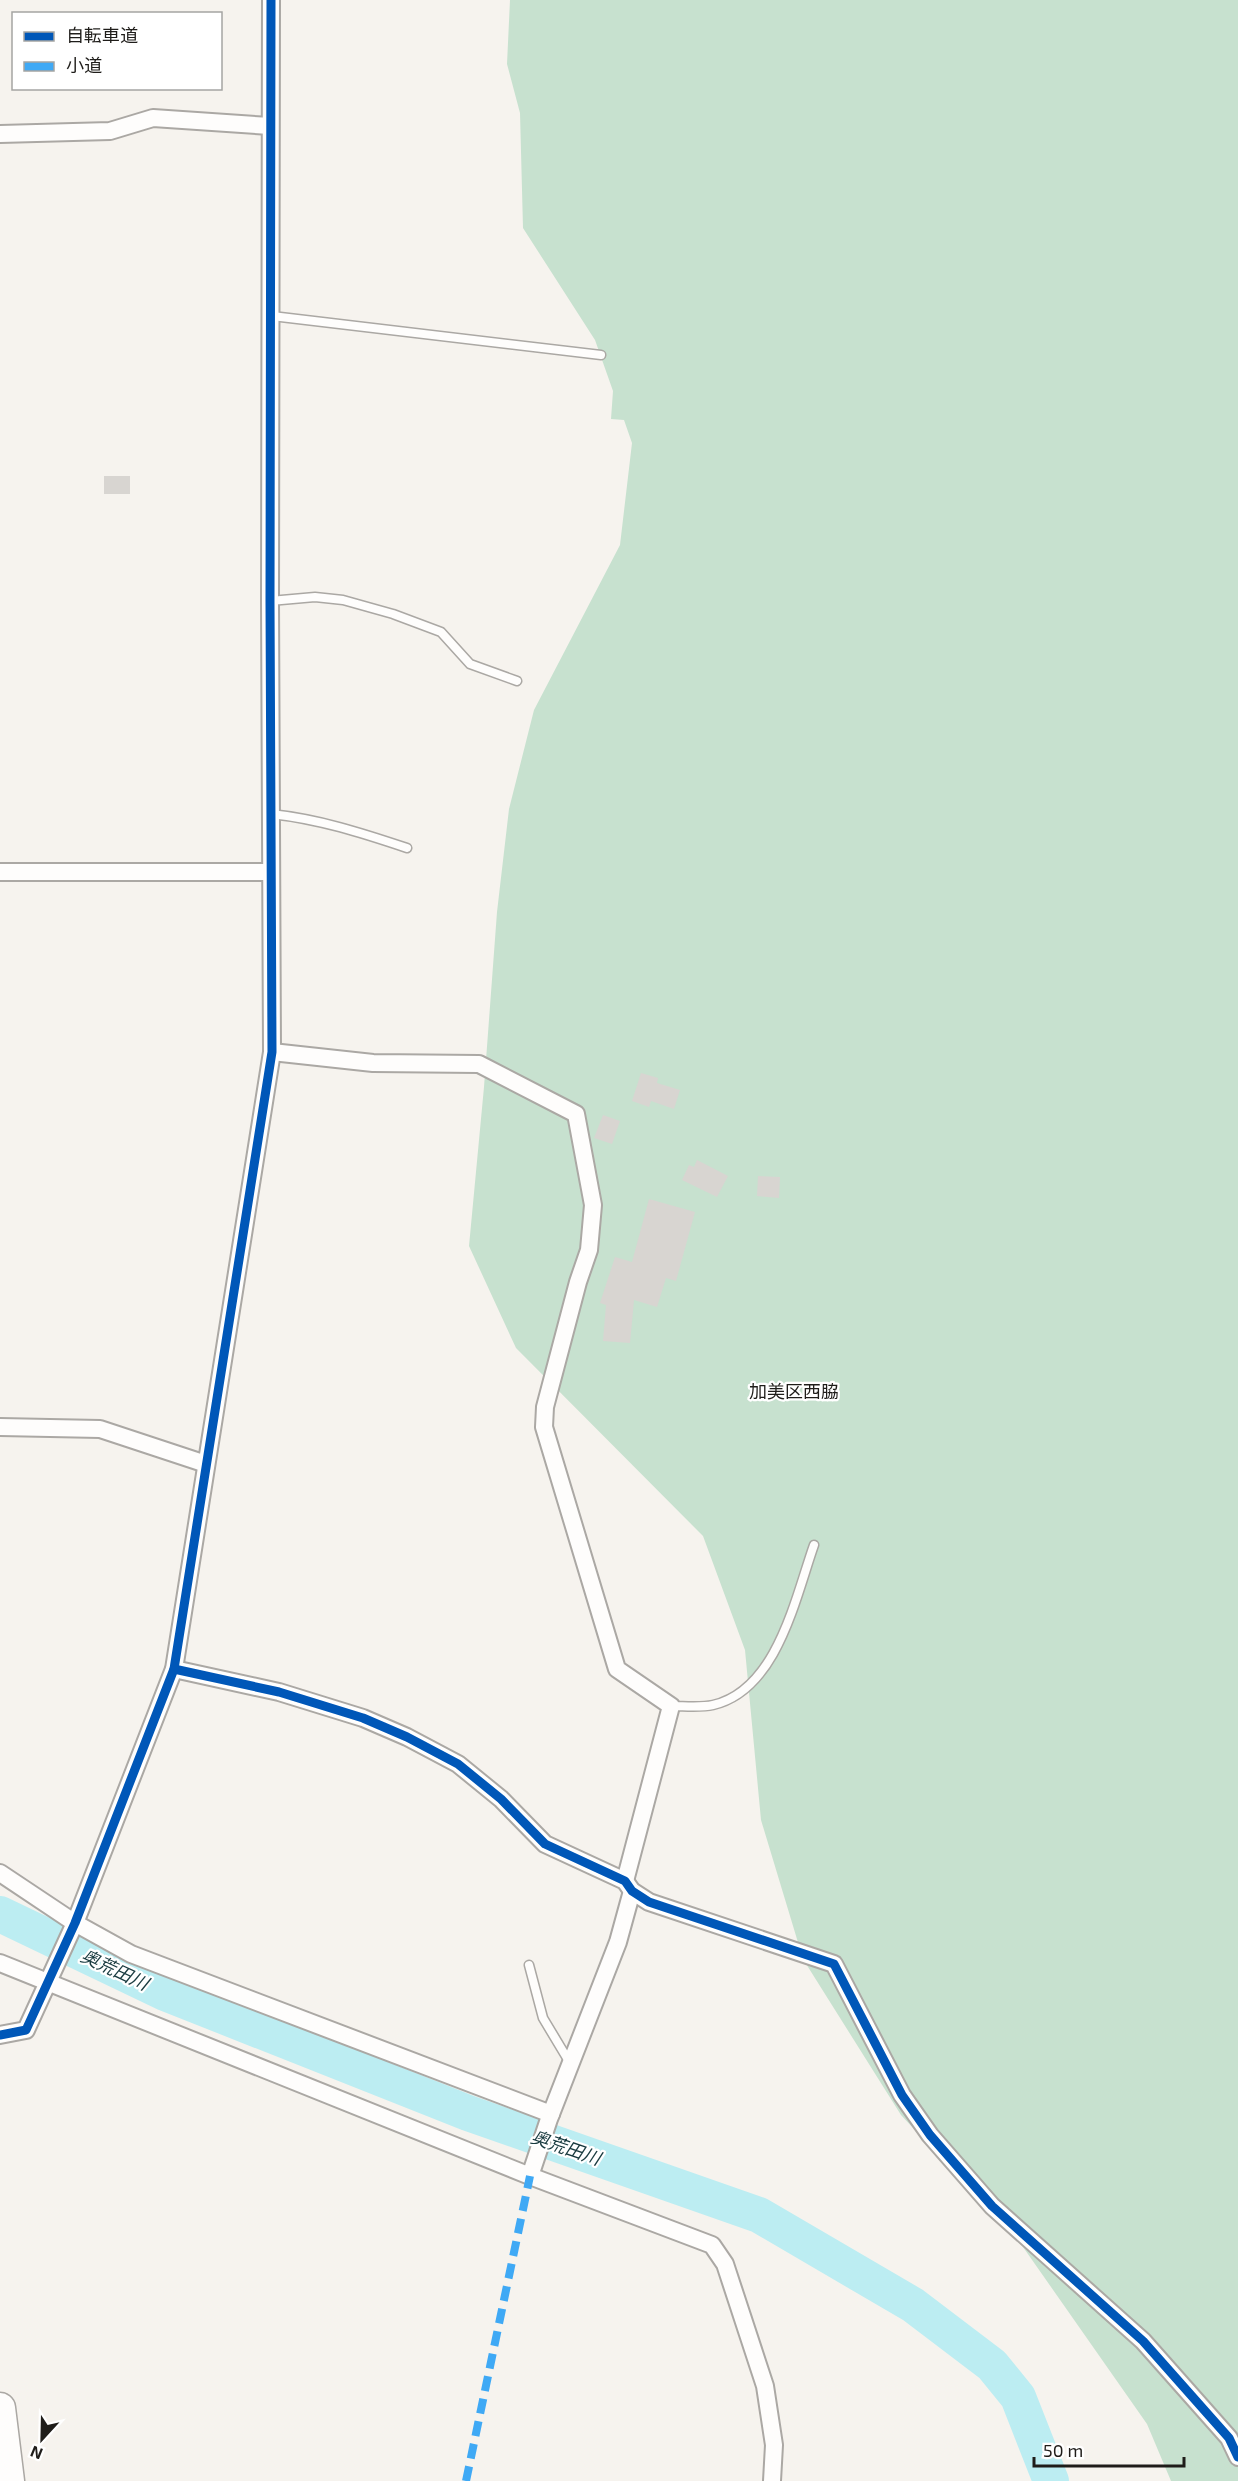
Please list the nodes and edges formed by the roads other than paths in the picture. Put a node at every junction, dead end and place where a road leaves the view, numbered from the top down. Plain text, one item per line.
1 (271, 0) edge
2 (270, 126) junction
3 (0, 134) edge
4 (272, 316) junction
5 (601, 355) dead end
6 (270, 602) junction
7 (517, 681) dead end
8 (271, 814) junction
9 (407, 848) dead end
10 (0, 872) edge
11 (271, 872) junction
12 (272, 1052) junction
13 (0, 1427) edge
14 (206, 1464) junction
15 (814, 1545) dead end
16 (174, 1669) junction
17 (671, 1706) junction
18 (0, 1874) edge
19 (628, 1886) junction
20 (73, 1926) junction
21 (0, 1964) edge
22 (528, 1965) dead end
23 (50, 1977) junction
24 (0, 2035) edge
25 (570, 2064) junction
26 (550, 2117) junction
27 (531, 2172) junction
28 (0, 2408) edge
29 (1238, 2457) edge
30 (9, 2481) edge
31 (772, 2481) edge

1 - 2 street
2 - 3 street
2 - 4 street
4 - 5 lane
4 - 6 street
6 - 7 lane
6 - 8 street
8 - 9 lane
8 - 11 street
10 - 11 street
11 - 12 street
12 - 14 street
12 - 17 street
13 - 14 street
14 - 16 street
15 - 17 lane
16 - 19 street
16 - 20 street
17 - 19 street
18 - 20 street
19 - 25 street
19 - 29 street
20 - 23 street
20 - 26 street
21 - 23 street
22 - 25 lane
23 - 24 street
23 - 27 street
25 - 26 street
26 - 27 street
27 - 31 street
28 - 30 highway

